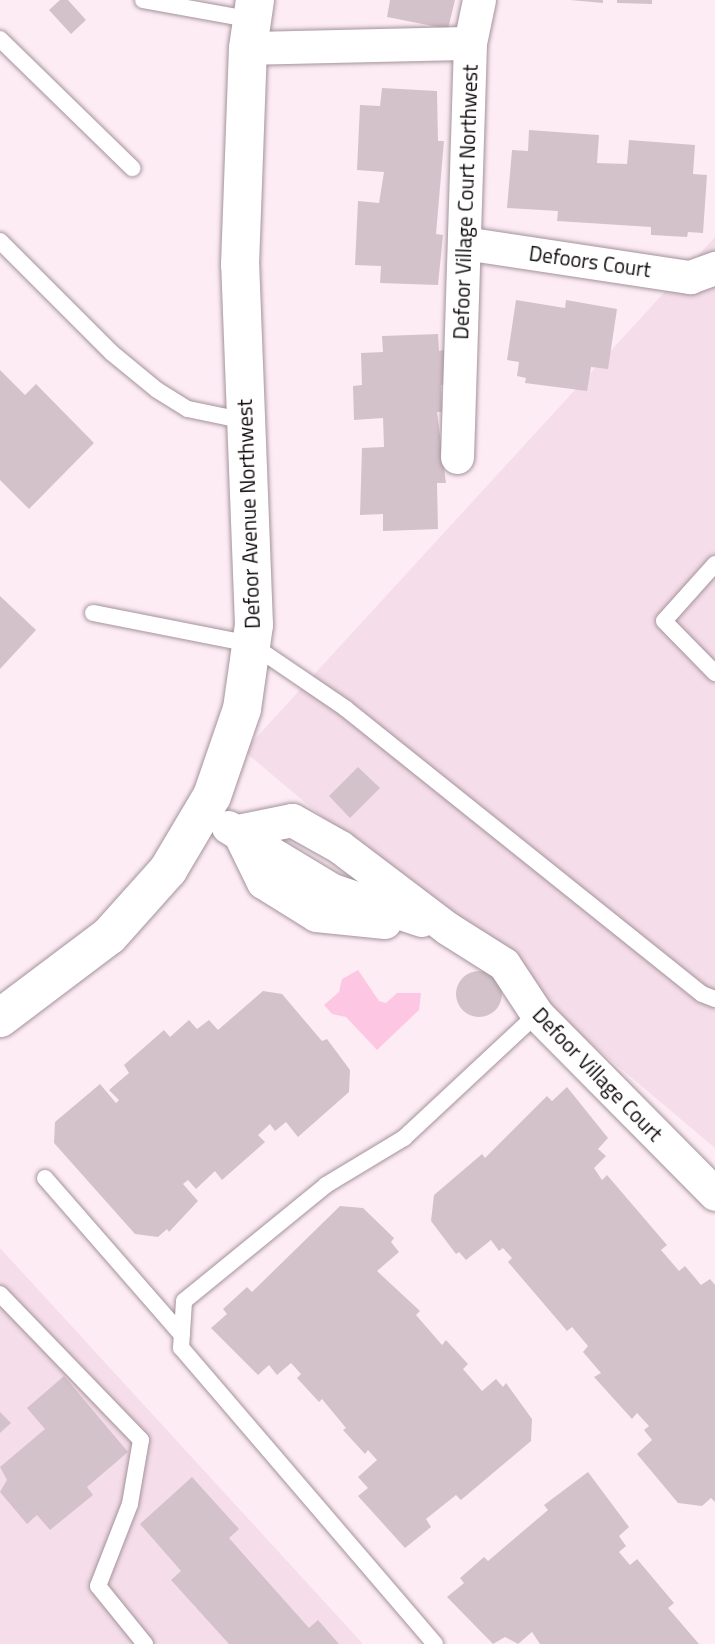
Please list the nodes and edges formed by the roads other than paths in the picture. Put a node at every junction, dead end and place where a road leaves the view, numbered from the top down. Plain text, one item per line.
1 (143, 0) edge
2 (479, 0) edge
3 (252, 23) edge
4 (0, 39) edge
5 (470, 43) junction
6 (132, 168) dead end
7 (0, 241) edge
8 (464, 243) junction
9 (715, 268) edge
10 (246, 421) junction
11 (457, 457) dead end
12 (715, 564) edge
13 (93, 613) dead end
14 (251, 644) junction
15 (715, 673) edge
16 (201, 815) junction
17 (238, 831) junction
18 (447, 928) junction
19 (715, 999) edge
20 (537, 1014) junction
21 (0, 1018) edge
22 (45, 1178) dead end
23 (715, 1194) edge
24 (0, 1294) edge
25 (182, 1335) junction
26 (145, 1644) edge
27 (435, 1644) edge

1 - 3 lane
2 - 5 street
3 - 5 street, Defoor Village Court Northwest
3 - 10 street, Defoor Avenue Northwest
4 - 6 lane
5 - 8 street, Defoor Village Court Northwest
7 - 10 lane
8 - 9 street, Defoors Court
8 - 11 street, Defoor Village Court Northwest
10 - 14 street, Defoor Avenue Northwest
12 - 15 lane
13 - 14 lane
14 - 16 street, Defoor Avenue Northwest
14 - 19 lane
16 - 17 street
16 - 21 street, Defoor Avenue Northwest
17 - 18 street
17 - 18 street, Defoor Village Court
18 - 20 street, Defoor Village Court
20 - 23 street, Defoor Village Court
20 - 25 lane
22 - 25 lane
24 - 26 lane
25 - 27 lane

